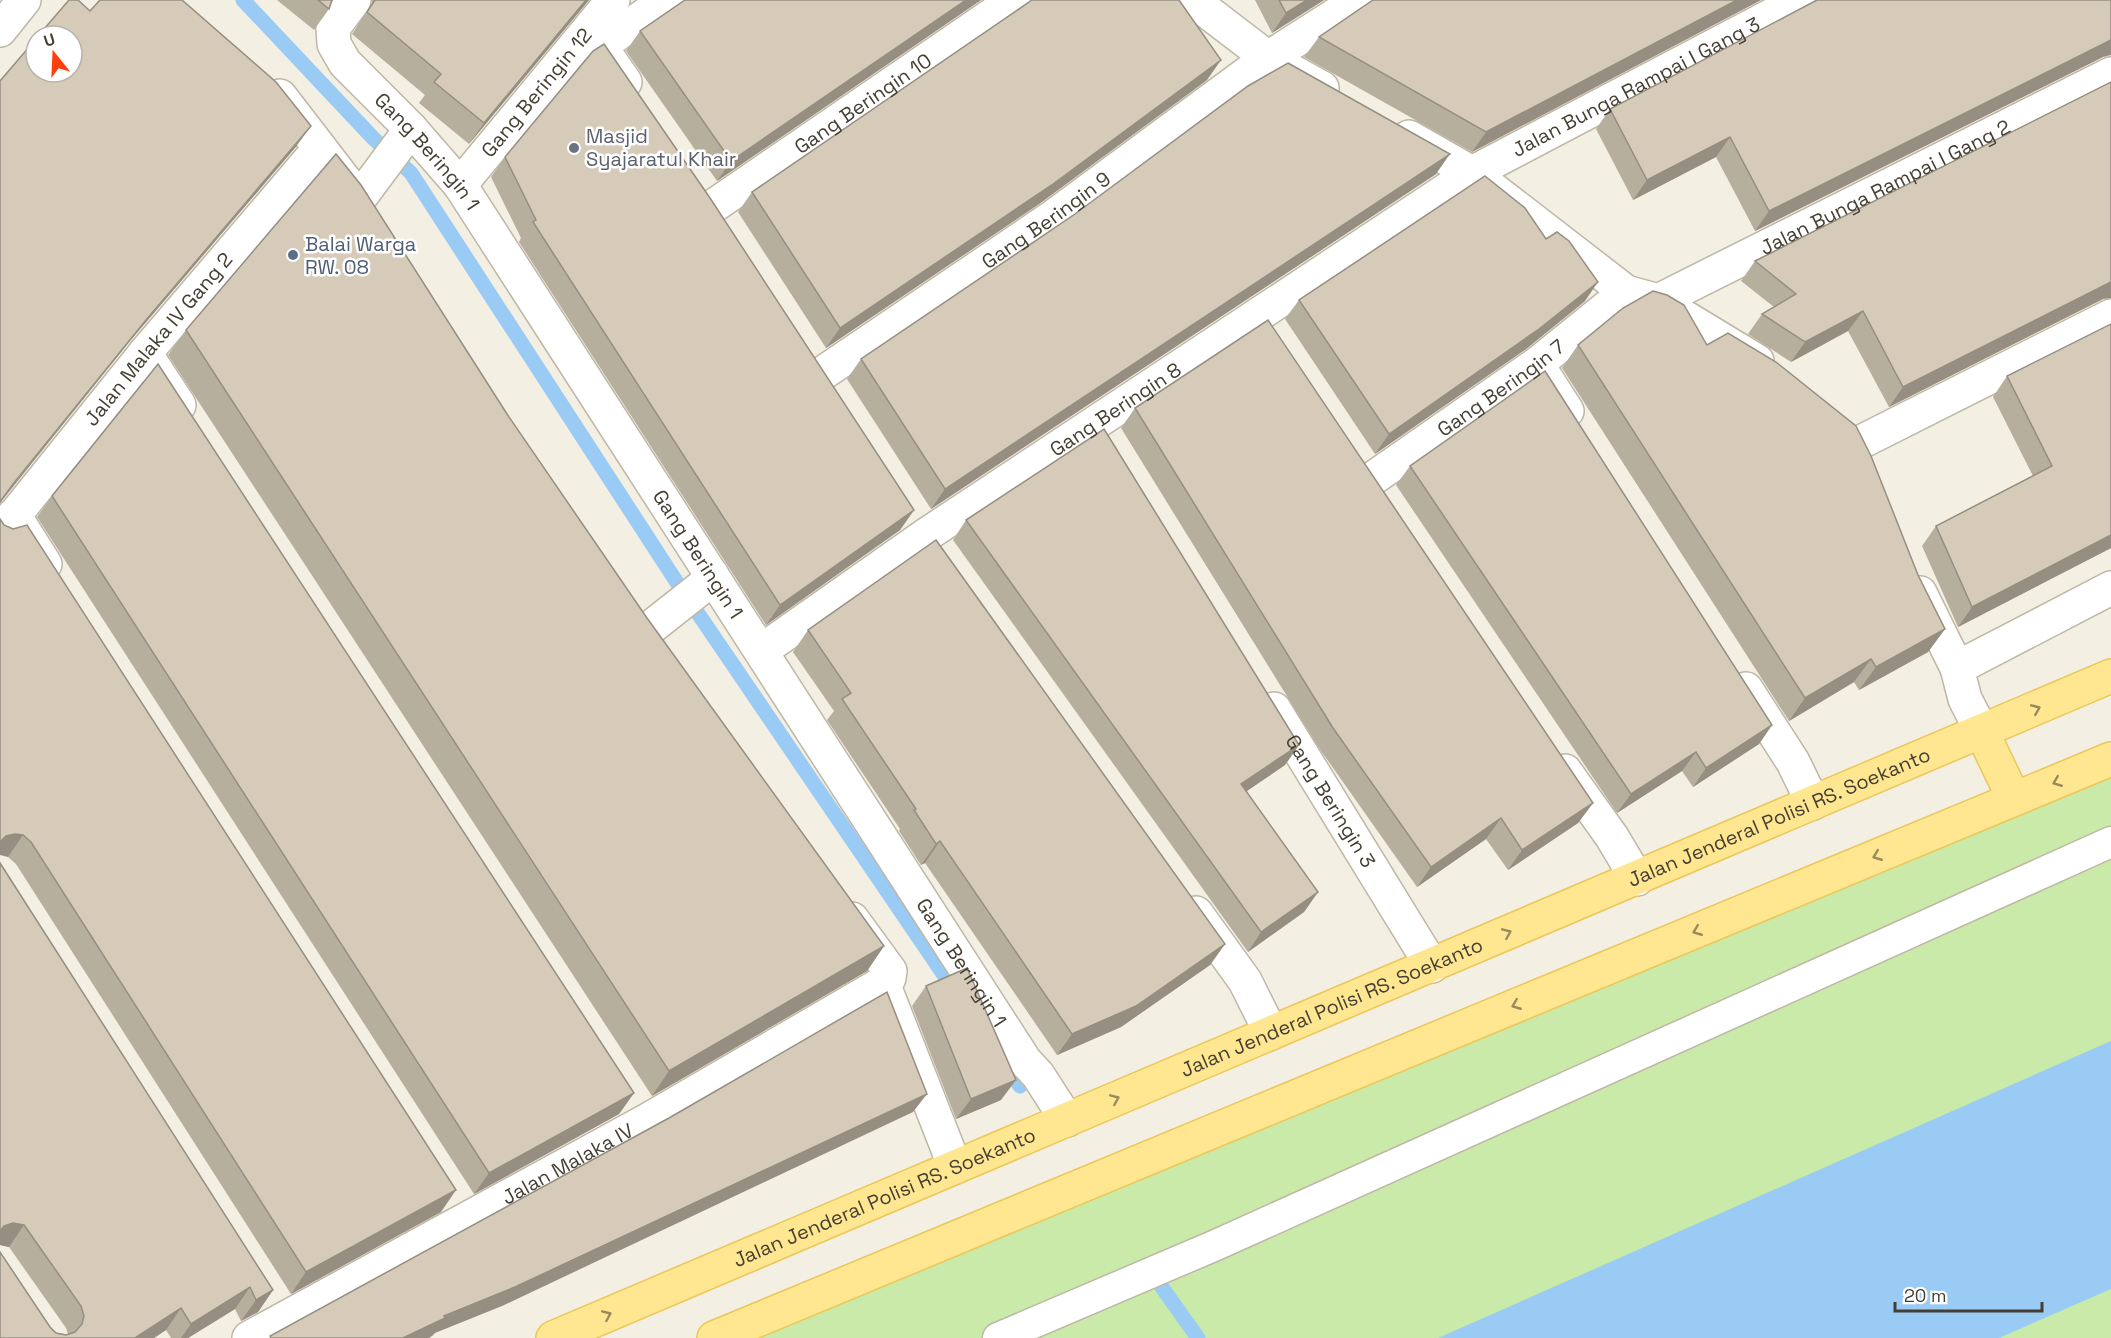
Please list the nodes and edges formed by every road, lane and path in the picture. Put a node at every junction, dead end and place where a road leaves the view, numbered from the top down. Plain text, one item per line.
1 (24, 0) edge
2 (613, 0) edge
3 (667, 0) edge
4 (1014, 0) edge
5 (1192, 0) edge
6 (1359, 0) edge
7 (1801, 0) edge
8 (353, 1) edge
9 (0, 30) edge
10 (595, 38) junction
11 (1268, 58) junction
12 (2111, 74) edge
13 (257, 76) edge
14 (640, 103) edge
15 (1350, 104) edge
16 (1380, 121) edge
17 (405, 136) junction
18 (320, 148) junction
19 (1472, 172) junction
20 (692, 179) edge
21 (460, 184) junction
22 (367, 189) junction
23 (712, 207) junction
24 (377, 226) edge
25 (731, 237) edge
26 (1626, 292) junction
27 (1658, 301) junction
28 (2111, 316) edge
29 (801, 345) edge
30 (145, 353) junction
31 (1537, 364) junction
32 (1780, 377) edge
33 (1834, 420) edge
34 (1095, 422) junction
35 (197, 433) edge
36 (1582, 434) edge
37 (1861, 442) junction
38 (1353, 450) edge
39 (1114, 452) edge
40 (1874, 474) edge
41 (7, 524) edge
42 (919, 525) junction
43 (947, 564) edge
44 (1911, 570) edge
45 (707, 581) junction
46 (59, 586) edge
47 (2111, 588) edge
48 (625, 603) edge
49 (650, 629) junction
50 (761, 651) junction
51 (666, 662) edge
52 (1729, 663) edge
53 (1957, 668) junction
54 (2111, 676) edge
55 (1260, 686) edge
56 (1982, 732) junction
57 (1551, 749) edge
58 (2111, 759) edge
59 (2014, 799) junction
60 (1813, 803) junction
61 (2111, 842) edge
62 (1637, 879) junction
63 (1176, 884) edge
64 (834, 895) edge
65 (1431, 966) junction
66 (883, 983) junction
67 (1271, 1033) junction
68 (627, 1091) edge
69 (1067, 1120) junction
70 (646, 1121) junction
71 (955, 1167) junction
72 (448, 1189) edge
73 (468, 1219) junction
74 (266, 1290) edge
75 (285, 1319) junction
76 (249, 1338) edge
77 (553, 1338) edge
78 (714, 1338) edge
79 (998, 1338) edge

1 - 9 street
2 - 10 street, Gang Beringin 12
3 - 10 street
4 - 23 street, Gang Beringin 10
5 - 11 street
6 - 11 street, Gang Beringin 9
7 - 19 street, Jalan Bunga Rampai I Gang 3
8 - 17 street, Gang Beringin 1
10 - 14 street
10 - 21 street, Gang Beringin 12
11 - 15 street
11 - 29 street, Gang Beringin 9
12 - 27 street, Jalan Bunga Rampai I Gang 2
13 - 18 street
16 - 19 street
17 - 21 street, Gang Beringin 1
17 - 22 street
18 - 22 street
18 - 30 street, Jalan Malaka IV Gang 2
19 - 26 street
19 - 34 street, Gang Beringin 8
20 - 23 street
21 - 45 street, Gang Beringin 1
22 - 24 street
23 - 25 street
26 - 27 street
26 - 31 street, Gang Beringin 7
27 - 32 street
28 - 37 street
30 - 35 street
30 - 41 street, Jalan Malaka IV Gang 2
31 - 36 street
31 - 38 street, Gang Beringin 7
33 - 37 street
34 - 39 street
34 - 42 street, Gang Beringin 8
37 - 40 street
41 - 46 street
42 - 43 street
42 - 50 street, Gang Beringin 8
44 - 53 street
45 - 49 street
45 - 50 street, Gang Beringin 1
47 - 53 street
48 - 49 street
49 - 51 street
50 - 69 street, Gang Beringin 1
52 - 60 street
53 - 56 street
56 -> 54 main road, Jalan Jenderal Polisi RS. Soekanto
55 - 65 street, Gang Beringin 3
56 - 59 main road
56 - 60 main road, Jalan Jenderal Polisi RS. Soekanto
57 - 62 street
58 -> 59 main road
59 -> 78 main road
60 - 62 main road, Jalan Jenderal Polisi RS. Soekanto
61 - 79 street
65 -> 62 main road, Jalan Jenderal Polisi RS. Soekanto
63 - 67 street
64 - 66 street
65 - 67 main road, Jalan Jenderal Polisi RS. Soekanto
66 - 70 street, Jalan Malaka IV
66 - 71 street
69 -> 67 main road, Jalan Jenderal Polisi RS. Soekanto
68 - 70 street
69 - 71 main road, Jalan Jenderal Polisi RS. Soekanto
70 - 73 street, Jalan Malaka IV
77 -> 71 main road, Jalan Jenderal Polisi RS. Soekanto
72 - 73 street
73 - 75 street, Jalan Malaka IV
74 - 75 street
75 - 76 street, Jalan Malaka IV

